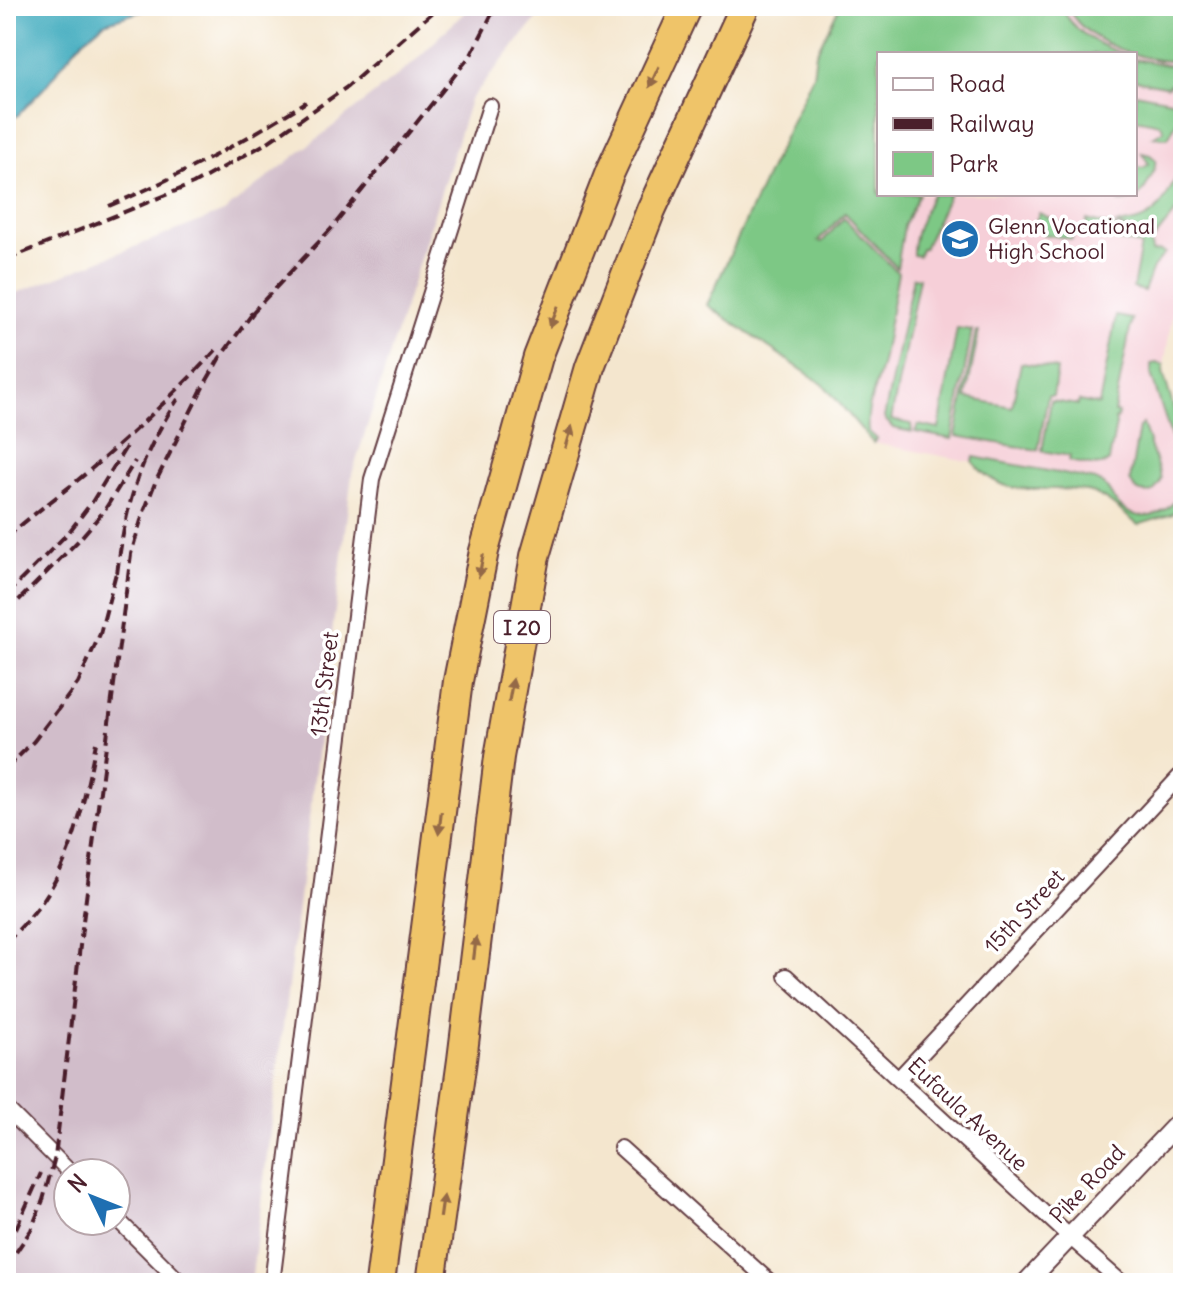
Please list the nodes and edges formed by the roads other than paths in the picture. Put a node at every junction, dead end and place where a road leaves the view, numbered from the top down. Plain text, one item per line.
1 (687, 6) edge
2 (745, 6) edge
3 (490, 106) dead end
4 (1183, 773) edge
5 (786, 976) dead end
6 (898, 1079) junction
7 (6, 1108) edge
8 (1183, 1118) edge
9 (621, 1148) dead end
10 (55, 1157) edge
11 (132, 1234) edge
12 (1070, 1237) junction
13 (181, 1283) edge
14 (272, 1283) edge
15 (380, 1283) edge
16 (431, 1283) edge
17 (771, 1283) edge
18 (1026, 1283) edge
19 (1122, 1283) edge

1 -> 15 highway, I 20
16 -> 2 highway, I 20
3 - 14 street, 13th Street
4 - 6 street, 15th Street
5 - 6 street, Eufaula Avenue
6 - 12 street, Eufaula Avenue
7 - 10 street
8 - 12 street, Pike Road
9 - 17 street
11 - 13 street
12 - 18 street, Pike Road
12 - 19 street, Eufaula Avenue

